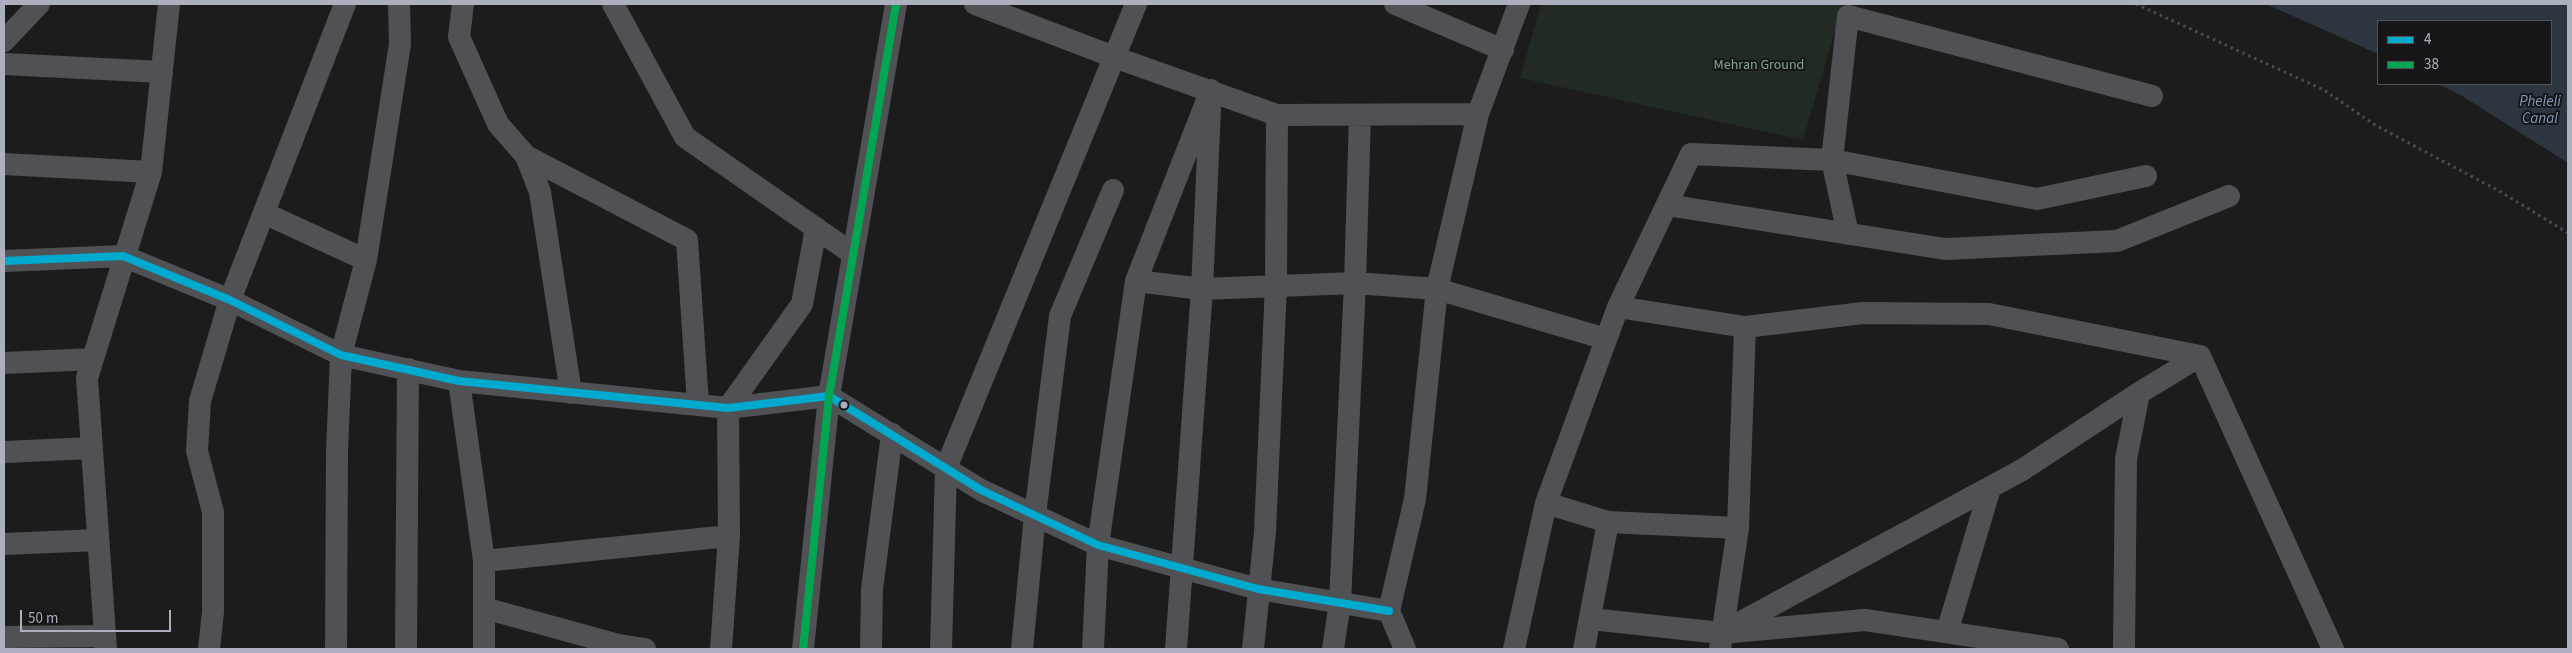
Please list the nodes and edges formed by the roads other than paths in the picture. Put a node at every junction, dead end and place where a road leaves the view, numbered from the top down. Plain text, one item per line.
1 (39, 4) edge
2 (169, 4) edge
3 (345, 4) edge
4 (399, 4) edge
5 (463, 4) edge
6 (613, 4) edge
7 (896, 4) edge
8 (975, 4) edge
9 (1136, 4) edge
10 (1395, 4) edge
11 (1519, 4) edge
12 (4, 41) edge
13 (1503, 50) junction
14 (1114, 57) junction
15 (4, 64) edge
16 (162, 72) junction
17 (1211, 90) junction
18 (2152, 96) dead end
19 (1478, 114) junction
20 (1276, 115) junction
21 (1360, 115) junction
22 (526, 156) junction
23 (1832, 160) junction
24 (4, 164) edge
25 (151, 172) junction
26 (2146, 176) dead end
27 (1113, 190) dead end
28 (2229, 196) dead end
29 (1667, 205) junction
30 (264, 213) junction
31 (816, 228) junction
32 (1848, 234) junction
33 (853, 254) junction
34 (123, 256) junction
35 (366, 260) junction
36 (4, 261) edge
37 (1136, 281) junction
38 (1355, 283) junction
39 (1276, 285) junction
40 (1202, 289) junction
41 (1437, 289) junction
42 (230, 300) junction
43 (1618, 308) junction
44 (1745, 328) junction
45 (1606, 339) junction
46 (341, 355) junction
47 (2200, 356) junction
48 (93, 359) junction
49 (4, 363) edge
50 (408, 369) junction
51 (459, 381) junction
52 (571, 393) junction
53 (2138, 393) junction
54 (829, 396) junction
55 (698, 404) junction
56 (728, 408) junction
57 (892, 434) junction
58 (92, 448) junction
59 (4, 452) edge
60 (946, 468) junction
61 (1990, 488) junction
62 (1546, 503) junction
63 (1035, 515) junction
64 (1608, 522) junction
65 (1738, 528) junction
66 (729, 536) junction
67 (98, 540) junction
68 (4, 544) edge
69 (1098, 545) junction
70 (484, 561) junction
71 (1184, 570) junction
72 (1258, 589) junction
73 (1340, 602) junction
74 (484, 608) junction
75 (1390, 611) junction
76 (1591, 619) junction
77 (1947, 632) junction
78 (4, 637) edge
79 (1720, 641) edge
80 (106, 643) edge
81 (209, 649) edge
82 (336, 649) edge
83 (406, 649) edge
84 (484, 649) edge
85 (645, 649) edge
86 (721, 649) edge
87 (803, 649) edge
88 (871, 649) edge
89 (941, 649) edge
90 (1022, 649) edge
91 (1093, 649) edge
92 (1176, 649) edge
93 (1253, 649) edge
94 (1333, 649) edge
95 (1405, 649) edge
96 (1514, 649) edge
97 (1584, 649) edge
98 (2058, 649) edge
99 (2124, 649) edge
100 (2333, 649) edge

1 - 12 street
2 - 16 street
3 - 30 street
4 - 35 street
5 - 22 street
6 - 31 street
7 - 33 street
8 - 14 street
9 - 14 street
10 - 13 street
11 - 13 street
13 - 19 street
14 - 17 street
14 - 60 street
15 - 16 street
16 - 25 street
17 - 20 street
17 - 37 street
17 - 40 street
18 - 23 street
19 - 21 street
19 - 41 street
20 - 21 street
20 - 39 street
21 - 38 street
22 - 52 street
22 - 55 street
23 - 26 street
23 - 29 street
23 - 32 street
24 - 25 street
25 - 34 street
27 - 63 street
28 - 32 street
29 - 32 street
29 - 43 street
30 - 35 street
30 - 42 street
31 - 33 street
31 - 56 street
33 - 54 street
34 - 36 street
34 - 42 street
34 - 48 street
35 - 46 street
37 - 40 street
37 - 69 street
38 - 39 street
38 - 41 street
38 - 73 street
39 - 40 street
39 - 72 street
40 - 71 street
41 - 45 street
41 - 75 street
42 - 46 street
42 - 81 street
43 - 44 street
43 - 45 street
44 - 47 street
44 - 65 street
45 - 62 street
46 - 50 street
46 - 82 street
47 - 53 street
47 - 100 street
48 - 49 street
48 - 58 street
50 - 51 street
50 - 83 street
51 - 52 street
51 - 70 street
52 - 55 street
53 - 61 street
53 - 99 street
54 - 56 street
54 - 57 street
54 - 87 street
55 - 56 street
56 - 66 street
57 - 60 street
57 - 88 street
58 - 59 street
58 - 67 street
60 - 63 street
60 - 89 street
61 - 77 street
61 - 79 street
62 - 64 street
62 - 96 street
63 - 69 street
63 - 90 street
64 - 65 street
64 - 76 street
65 - 79 street
66 - 70 street
66 - 86 street
67 - 68 street
67 - 80 street
69 - 71 street
69 - 91 street
70 - 74 street
71 - 72 street
71 - 92 street
72 - 73 street
72 - 93 street
73 - 75 street
73 - 94 street
74 - 84 street
74 - 85 street
75 - 95 street
76 - 79 street
76 - 97 street
77 - 79 street
77 - 98 street
78 - 80 street

